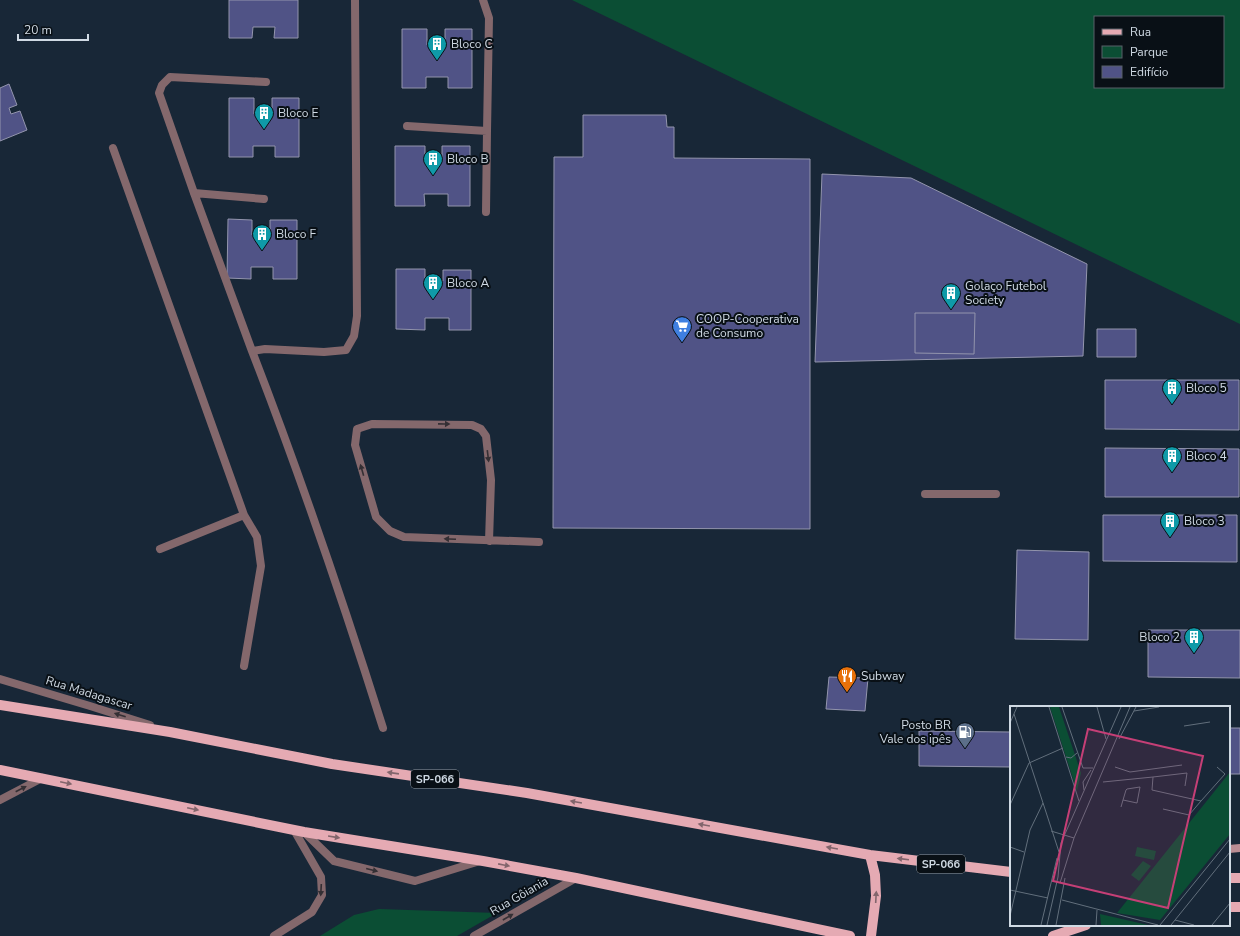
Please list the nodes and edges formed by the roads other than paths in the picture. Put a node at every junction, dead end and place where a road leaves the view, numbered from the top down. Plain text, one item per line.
1 (355, 0) edge
2 (483, 0) edge
3 (266, 82) dead end
4 (407, 126) dead end
5 (487, 131) junction
6 (113, 148) dead end
7 (194, 193) junction
8 (264, 198) dead end
9 (486, 212) dead end
10 (252, 351) junction
11 (925, 494) dead end
12 (996, 494) dead end
13 (244, 515) junction
14 (489, 541) junction
15 (539, 542) dead end
16 (160, 549) dead end
17 (244, 666) dead end
18 (0, 679) edge
19 (0, 705) edge
20 (383, 728) dead end
21 (170, 732) junction
22 (0, 770) edge
23 (42, 778) junction
24 (0, 800) edge
25 (299, 831) junction
26 (1240, 848) edge
27 (1230, 850) edge
28 (870, 855) junction
29 (483, 861) junction
30 (1010, 872) edge
31 (576, 878) junction
32 (1083, 926) edge
33 (274, 936) edge
34 (474, 936) edge
35 (850, 936) edge
36 (871, 936) edge
37 (1053, 936) edge

1 - 10 street
2 - 5 street
3 - 7 street
4 - 5 street
5 - 9 street
6 - 13 street
7 - 8 street
7 - 10 street
10 - 20 street
11 - 12 street
13 - 16 street
13 - 17 street
14 -> 14 street
14 - 15 street
21 -> 18 street, Rua Madagascar
19 - 21 main road, SP-066
28 -> 21 main road, SP-066
22 - 23 main road
24 -> 23 street
23 -> 25 main road
25 -> 29 main road
25 -> 29 street
25 -> 33 street
26 - 27 main road
30 -> 28 main road, SP-066
36 -> 28 main road
29 -> 31 main road
34 -> 31 street, Rua Gôiania
31 - 35 main road
32 - 37 main road

